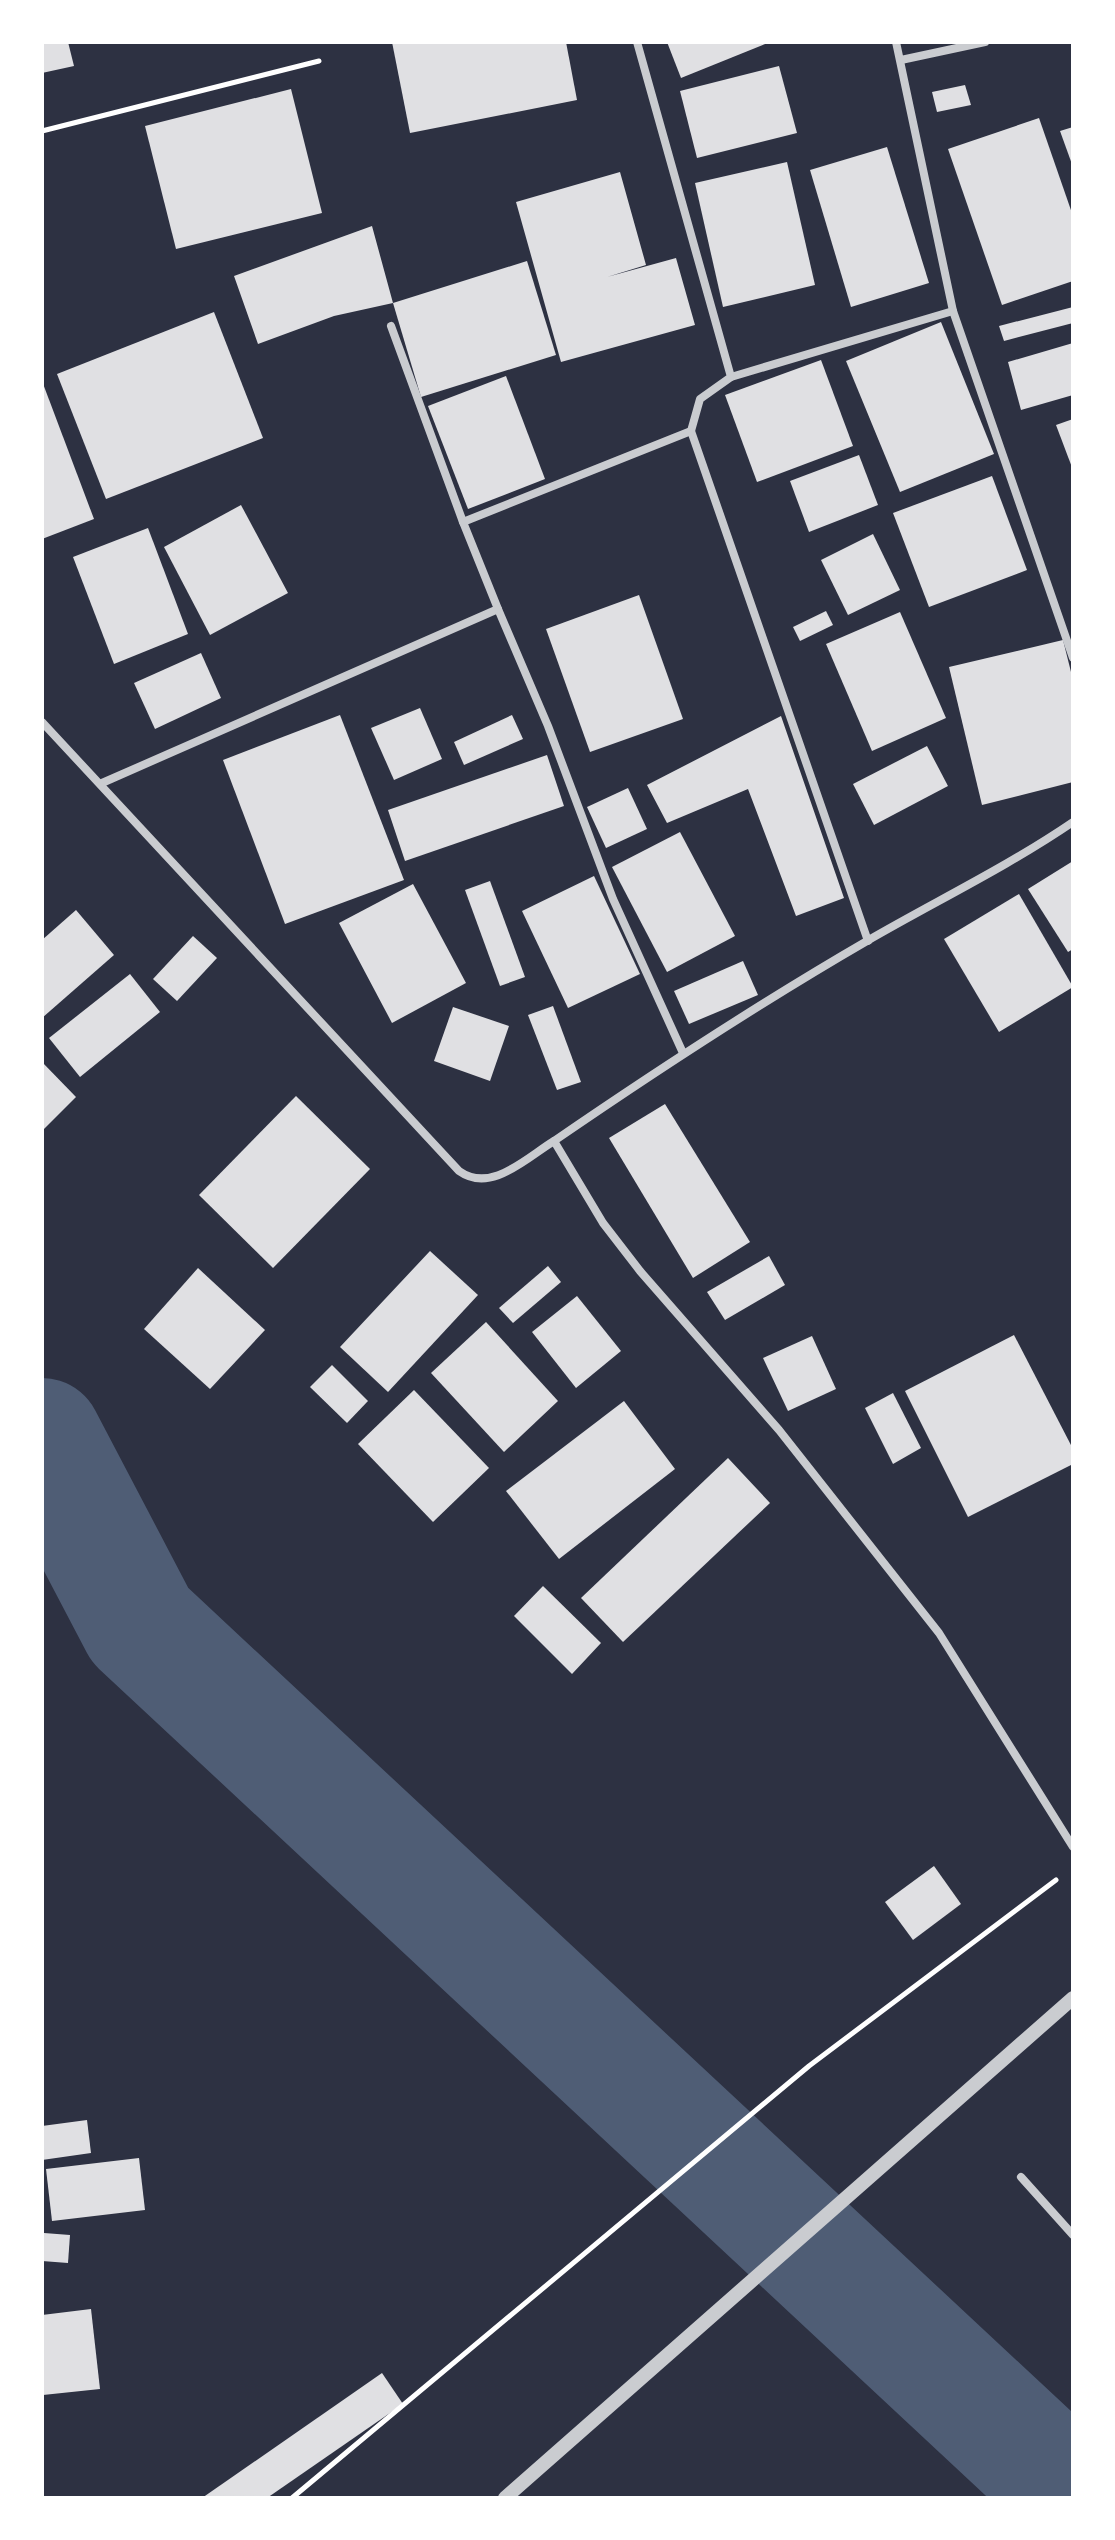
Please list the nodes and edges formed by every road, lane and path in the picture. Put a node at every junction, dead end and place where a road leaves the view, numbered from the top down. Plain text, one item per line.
1 (637, 42) edge
2 (896, 42) edge
3 (985, 42) edge
4 (901, 60) junction
5 (319, 61) dead end
6 (42, 131) edge
7 (953, 311) junction
8 (391, 326) dead end
9 (731, 377) junction
10 (691, 431) junction
11 (463, 522) junction
12 (498, 609) junction
13 (1073, 658) edge
14 (42, 722) edge
15 (102, 783) junction
16 (1073, 822) edge
17 (868, 941) junction
18 (683, 1053) junction
19 (554, 1141) junction
20 (1073, 1847) edge
21 (1060, 1877) dead end
22 (1073, 1998) edge
23 (1021, 2177) dead end
24 (1073, 2235) edge
25 (292, 2498) edge
26 (505, 2498) edge

1 - 9 street
2 - 4 street
3 - 4 street
4 - 7 street
5 - 6 path
7 - 9 street
7 - 13 street
8 - 11 street
9 - 10 street
10 - 11 street
10 - 17 street
11 - 12 street
12 - 15 street
12 - 18 street
14 - 15 street
15 - 19 street
16 - 17 street
17 - 18 street
18 - 19 street
19 - 20 street
21 - 25 path
22 - 26 street
23 - 24 street

